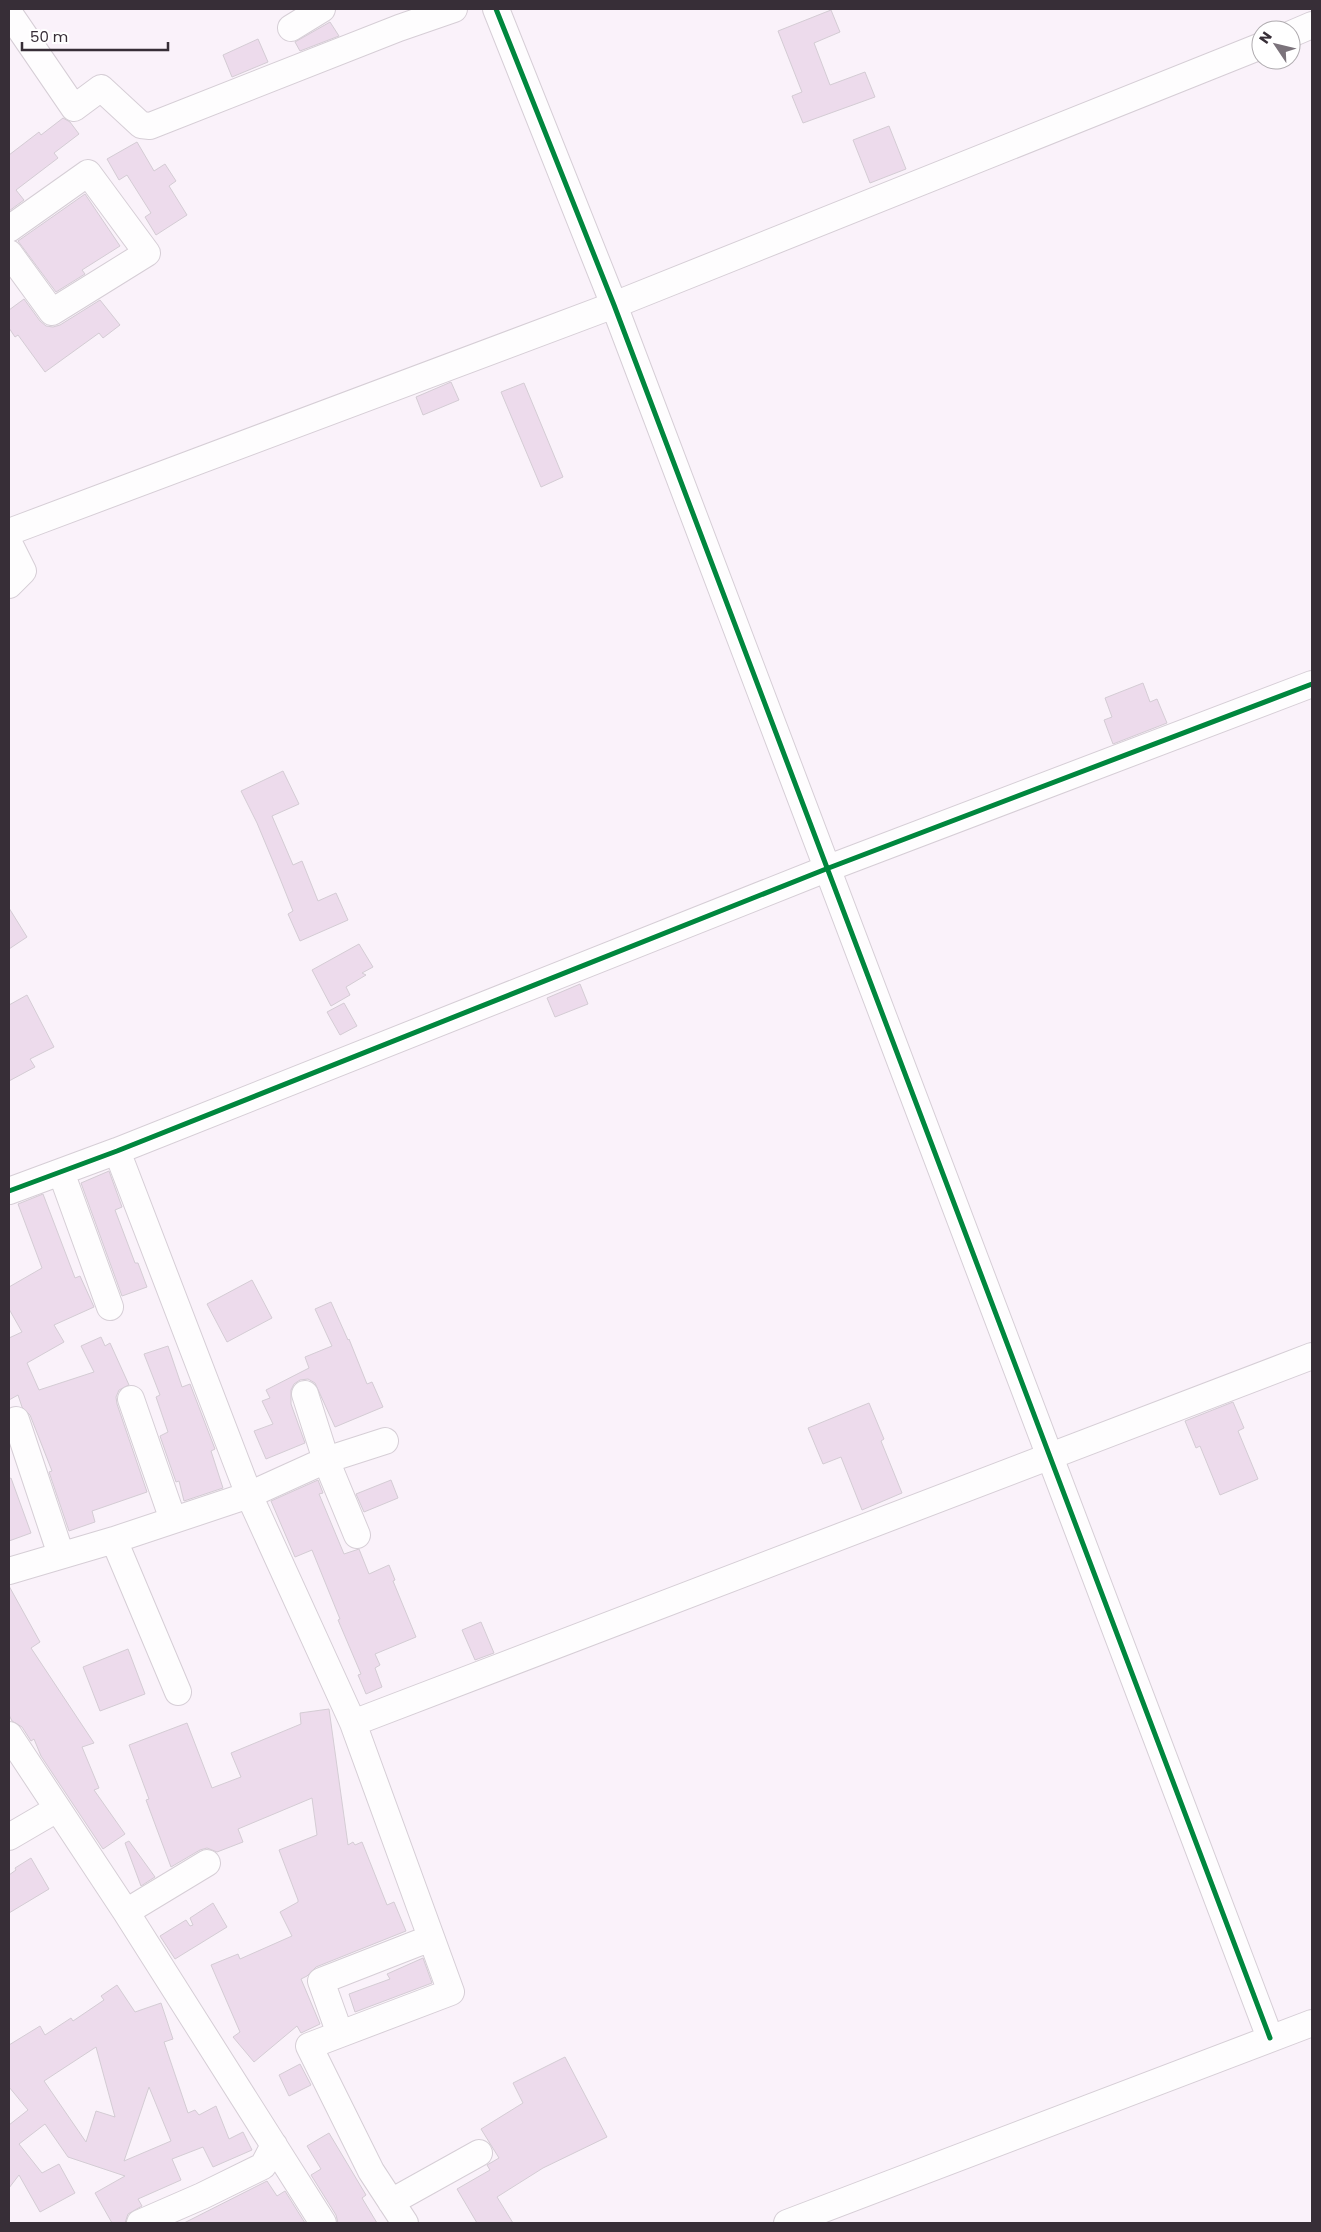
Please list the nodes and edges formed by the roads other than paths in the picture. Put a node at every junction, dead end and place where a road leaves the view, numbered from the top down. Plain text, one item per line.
1 (322, 9) edge
2 (454, 9) edge
3 (496, 9) edge
4 (9, 13) edge
5 (291, 28) dead end
6 (1251, 50) edge
7 (9, 229) edge
8 (9, 253) edge
9 (614, 305) junction
10 (9, 532) edge
11 (9, 543) edge
12 (9, 585) edge
13 (1312, 684) edge
14 (826, 869) junction
15 (117, 1151) junction
16 (61, 1172) junction
17 (9, 1191) edge
18 (110, 1307) dead end
19 (1312, 1356) edge
20 (305, 1394) dead end
21 (131, 1399) dead end
22 (16, 1420) dead end
23 (385, 1441) dead end
24 (1050, 1456) junction
25 (326, 1460) junction
26 (249, 1495) junction
27 (173, 1520) junction
28 (357, 1535) dead end
29 (114, 1540) junction
30 (61, 1555) junction
31 (9, 1571) edge
32 (178, 1692) dead end
33 (353, 1723) junction
34 (9, 1735) edge
35 (56, 1809) junction
36 (9, 1837) edge
37 (208, 1863) dead end
38 (126, 1912) junction
39 (431, 1938) junction
40 (1312, 2023) edge
41 (340, 2034) junction
42 (1270, 2038) junction
43 (274, 2145) junction
44 (479, 2154) dead end
45 (391, 2202) junction
46 (140, 2223) edge
47 (323, 2223) edge
48 (405, 2223) edge
49 (787, 2223) edge

1 - 5 street
2 - 4 street
3 - 9 street
6 - 9 street
7 - 8 street
9 - 10 street
9 - 14 street
11 - 12 street
13 - 14 street
14 - 15 street
14 - 24 street
15 - 16 street
15 - 26 street
16 - 17 street
16 - 18 street
19 - 24 street
20 - 25 street
21 - 27 street
22 - 30 street
23 - 25 street
24 - 33 street
24 - 42 street
25 - 26 street
25 - 28 street
26 - 27 street
26 - 33 street
27 - 29 street
29 - 30 street
29 - 32 street
30 - 31 street
33 - 39 street
34 - 35 street
35 - 36 street
35 - 38 street
37 - 38 street
38 - 43 street
39 - 41 street
39 - 41 street
40 - 42 street
41 - 45 street
42 - 49 street
43 - 46 street
43 - 47 street
44 - 45 street
45 - 48 street

